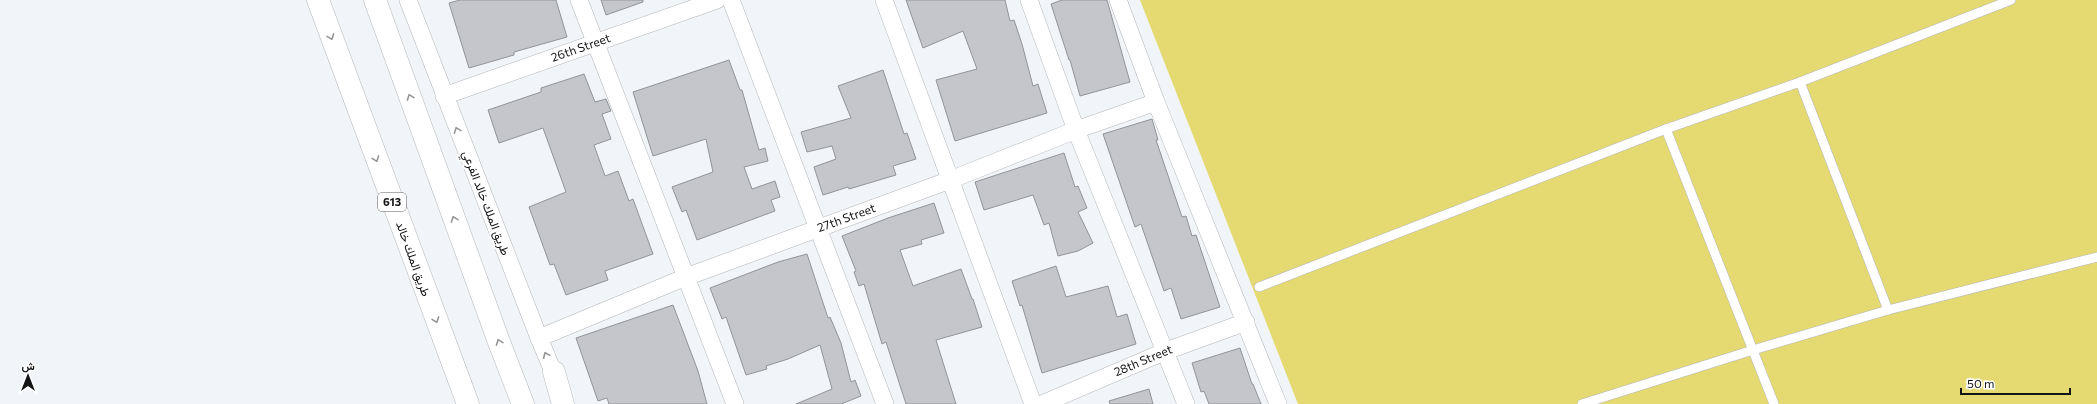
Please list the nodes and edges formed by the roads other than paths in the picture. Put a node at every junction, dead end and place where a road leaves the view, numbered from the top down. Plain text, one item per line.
1 (318, 0) edge
2 (375, 0) edge
3 (408, 0) edge
4 (579, 0) edge
5 (718, 0) edge
6 (731, 0) edge
7 (884, 0) edge
8 (1029, 0) edge
9 (1118, 0) edge
10 (2011, 0) edge
11 (596, 43) junction
12 (1800, 82) junction
13 (444, 96) junction
14 (1156, 102) junction
15 (1666, 129) junction
16 (1076, 130) junction
17 (950, 180) junction
18 (817, 228) junction
19 (2097, 258) edge
20 (686, 277) junction
21 (1259, 287) dead end
22 (1888, 310) junction
23 (1246, 322) junction
24 (539, 338) junction
25 (1753, 350) junction
26 (1166, 351) junction
27 (554, 372) junction
28 (468, 404) edge
29 (523, 404) edge
30 (563, 404) edge
31 (566, 404) edge
32 (735, 404) edge
33 (885, 404) edge
34 (1033, 404) edge
35 (1042, 404) edge
36 (1186, 404) edge
37 (1278, 404) edge
38 (1582, 404) edge
39 (1774, 404) edge

1 -> 28 highway, طريق الملك خالد / 613
29 -> 2 highway
3 - 13 street, طريق الملك خالد الفرعي
4 - 11 street
5 - 11 street, 26th Street
6 - 18 street
7 - 17 street
8 - 16 street
9 - 14 street
10 - 12 lane
11 - 13 street, 26th Street
11 - 20 street
12 - 15 lane
12 - 22 lane
24 -> 13 street, طريق الملك خالد الفرعي
14 - 16 street, 27th Street
14 - 23 street
15 - 21 lane
15 - 25 lane
16 - 17 street, 27th Street
16 - 26 street
17 - 18 street, 27th Street
17 - 34 street
18 - 20 street, 27th Street
18 - 33 street
19 - 22 lane
20 - 24 street, 27th Street
20 - 32 street
22 - 25 lane
23 - 26 street, 28th Street
23 - 37 street
27 -> 24 street, طريق الملك خالد الفرعي
25 - 38 lane
25 - 39 lane
26 - 35 street, 28th Street
26 - 36 street
27 - 30 highway
27 - 31 street, طريق الملك خالد الفرعي

